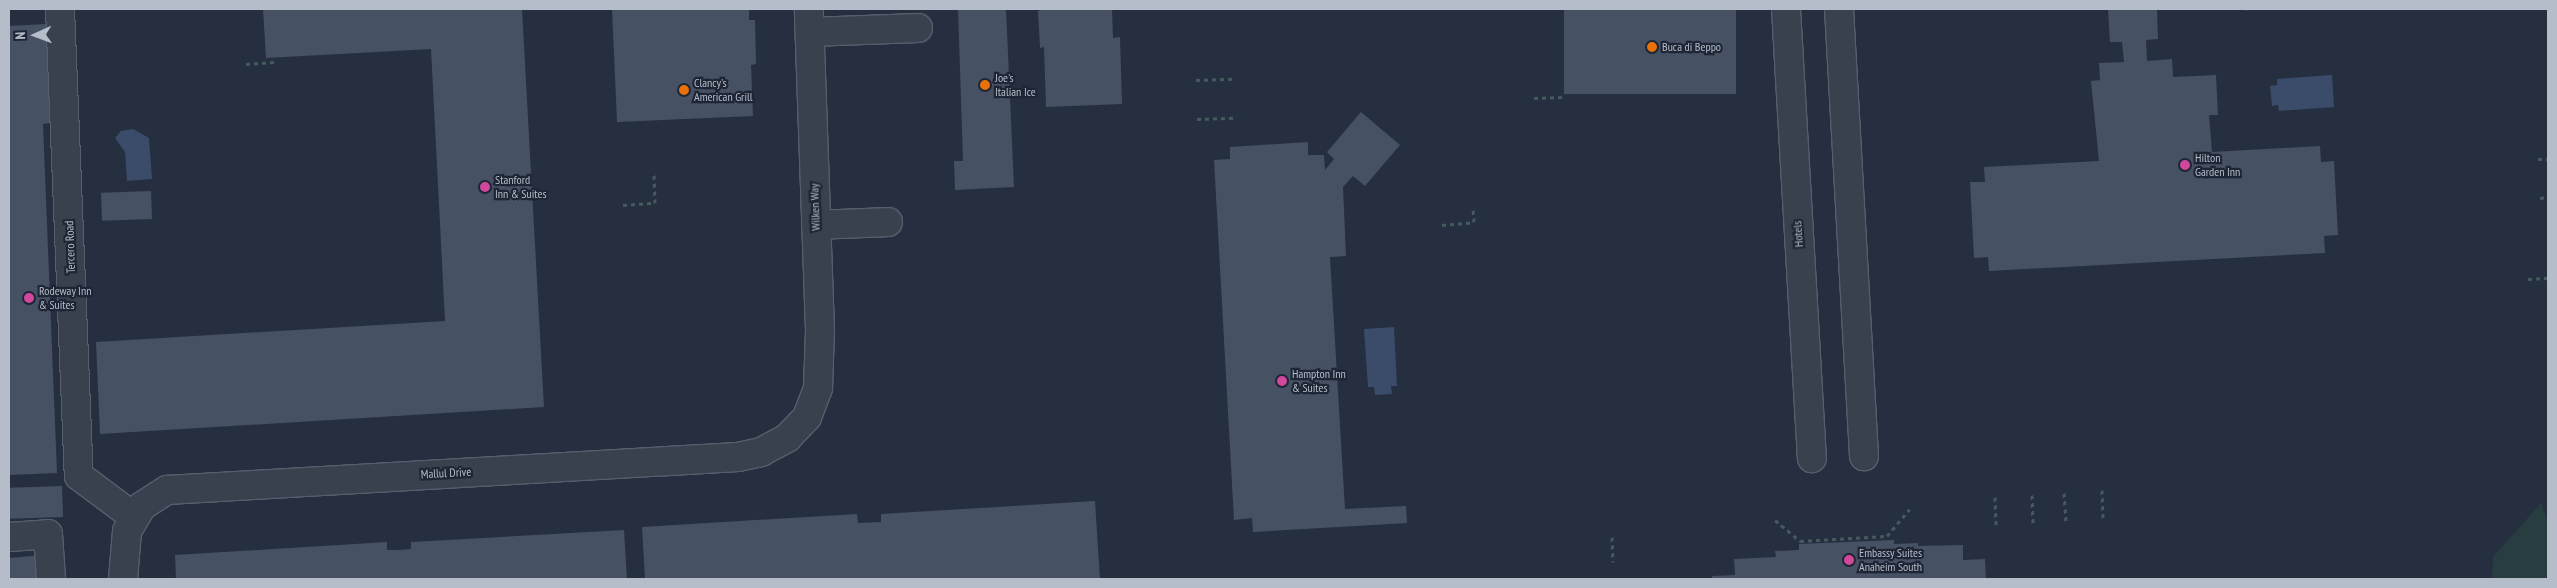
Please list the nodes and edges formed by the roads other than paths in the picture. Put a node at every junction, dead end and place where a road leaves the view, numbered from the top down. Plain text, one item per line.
1 (60, 9) edge
2 (1786, 9) edge
3 (1839, 9) edge
4 (809, 20) edge
5 (918, 28) dead end
6 (888, 222) dead end
7 (816, 225) junction
8 (813, 405) joint
9 (1864, 456) dead end
10 (1812, 458) dead end
11 (134, 517) junction
12 (9, 537) edge
13 (51, 579) edge
14 (123, 579) edge

1 - 11 street, Tercero Road
2 - 10 street, Hotels
3 - 9 street
4 - 5 street
4 - 7 street, Wilken Way
6 - 7 street
7 - 8 street, Wilken Way
8 - 11 street, Mallul Drive
11 - 14 street, Mallul Drive
12 - 13 street

